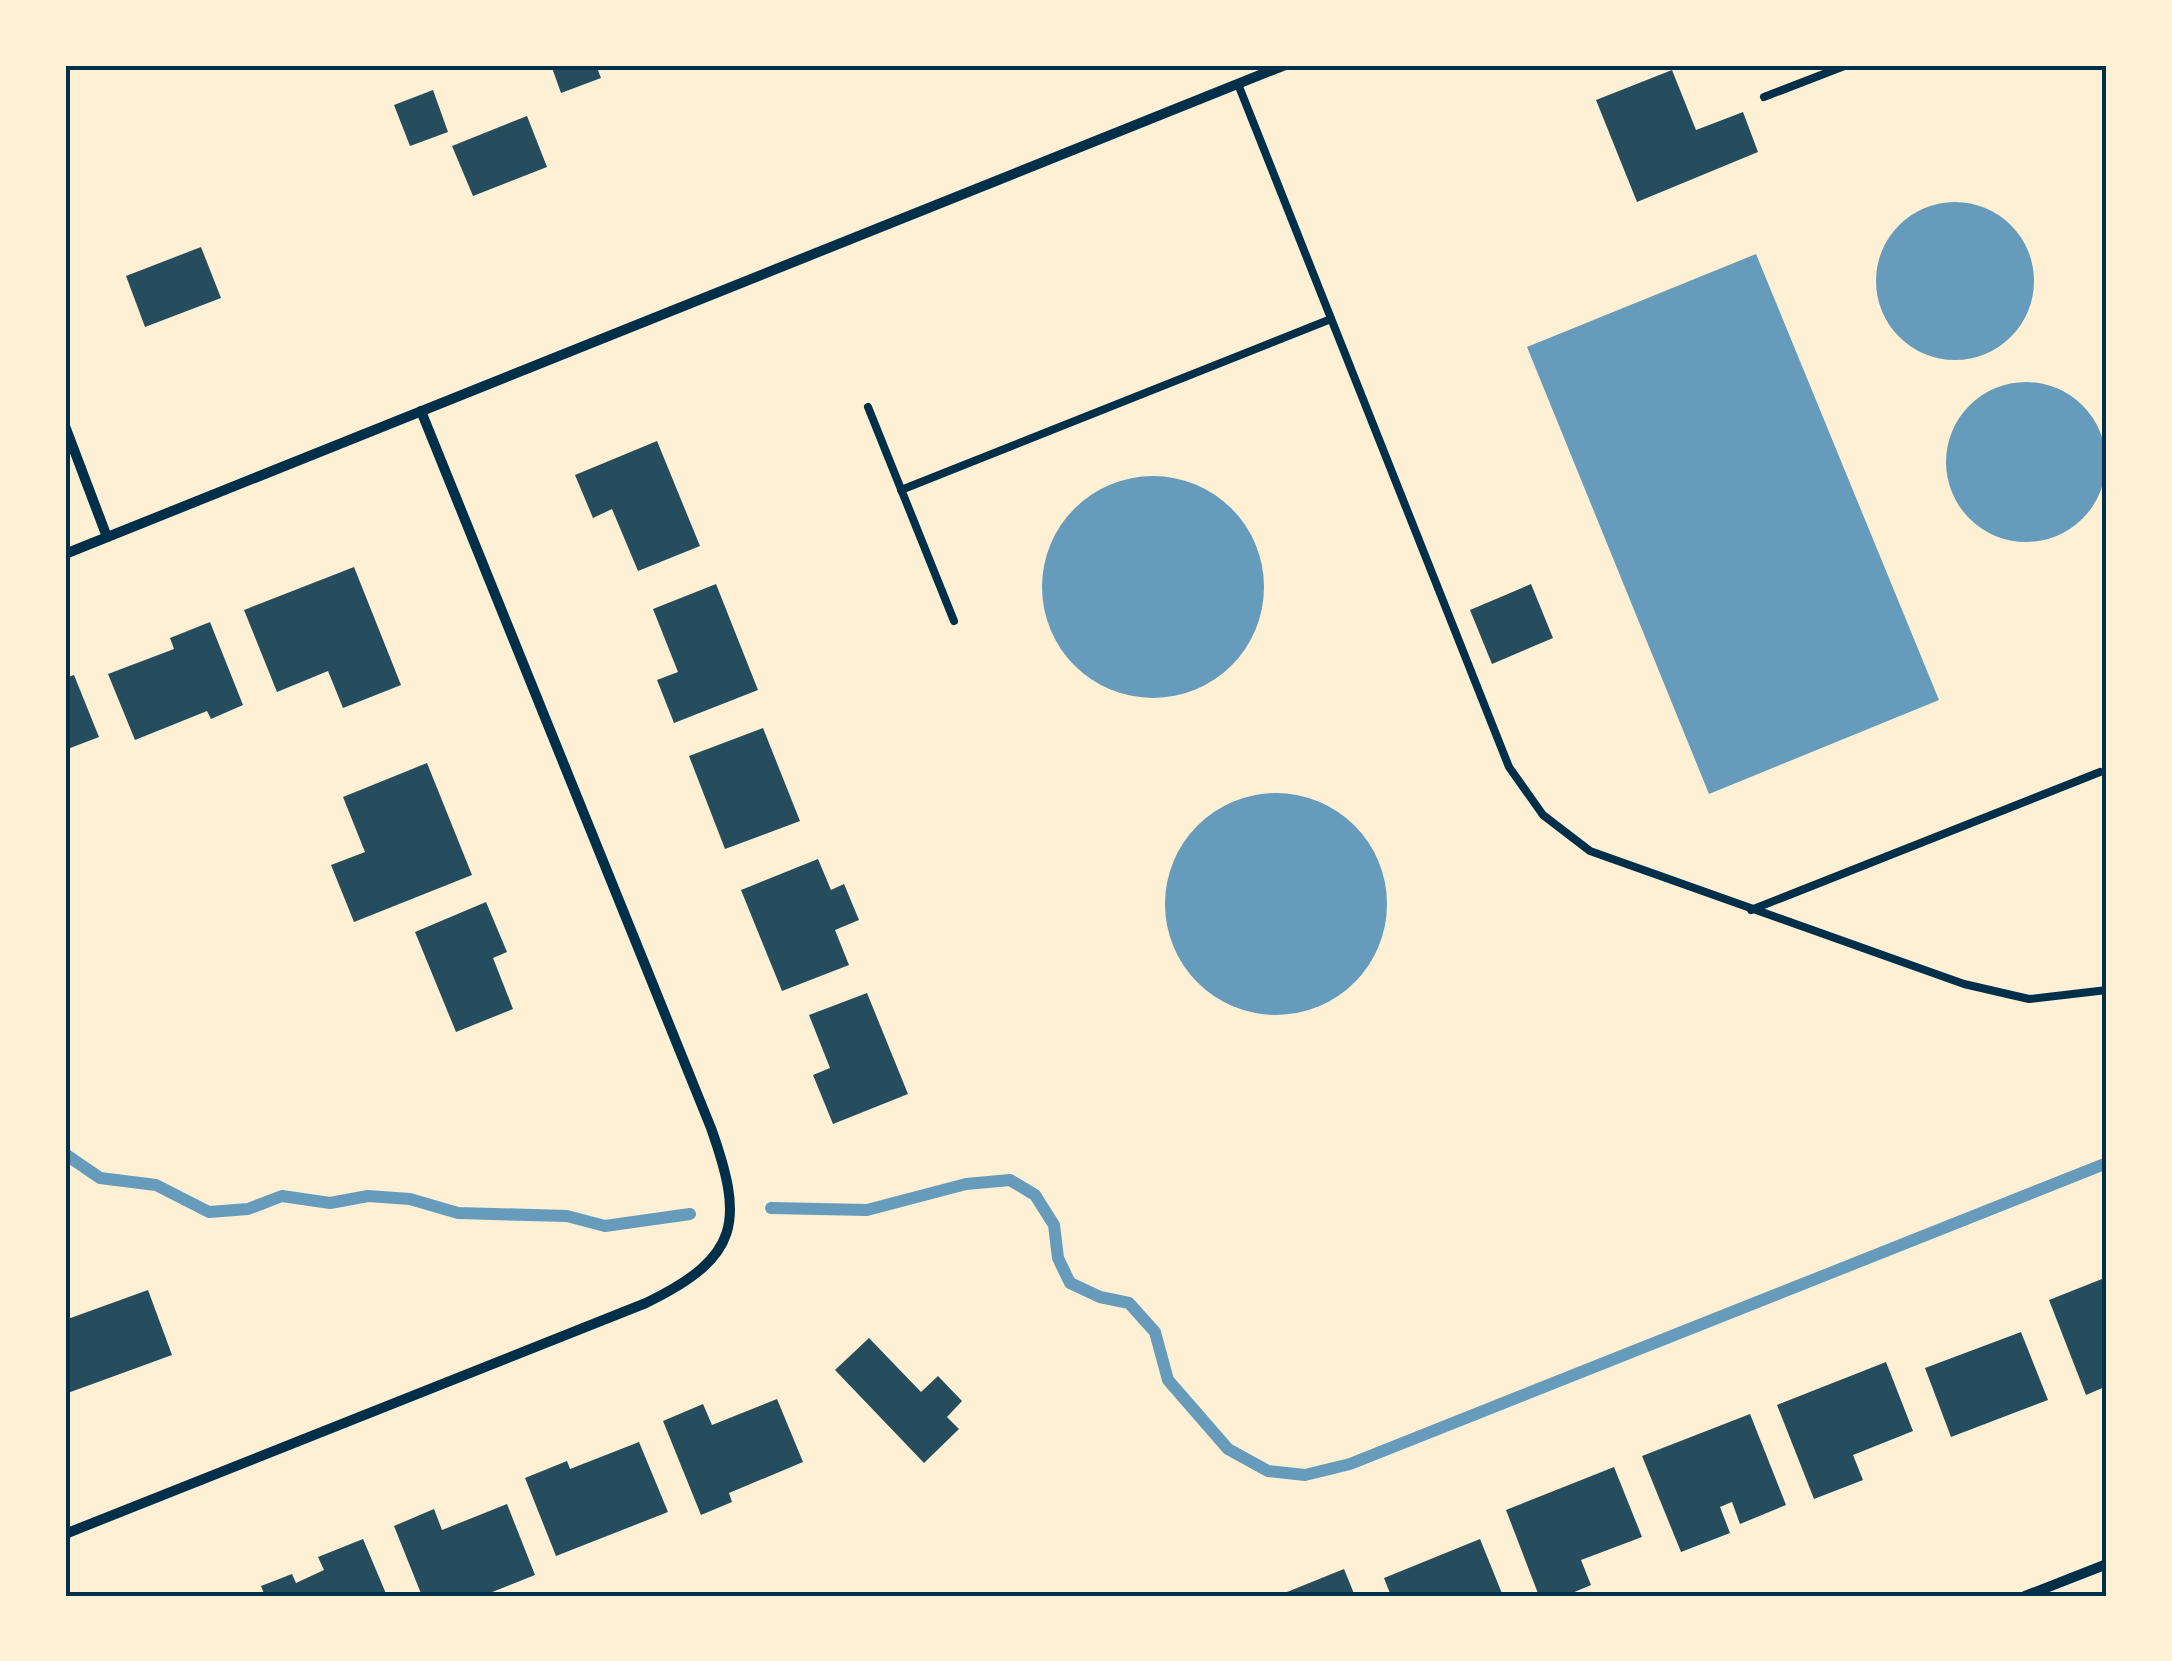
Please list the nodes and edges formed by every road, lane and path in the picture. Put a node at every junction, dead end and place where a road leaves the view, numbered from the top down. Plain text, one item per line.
1 (1285, 65) edge
2 (1847, 65) edge
3 (1238, 84) junction
4 (1764, 97) dead end
5 (1332, 319) junction
6 (868, 407) dead end
7 (421, 411) junction
8 (65, 426) edge
9 (902, 490) junction
10 (107, 537) junction
11 (65, 554) edge
12 (954, 621) dead end
13 (2100, 772) dead end
14 (1750, 910) junction
15 (2107, 990) edge
16 (65, 1534) edge
17 (2107, 1564) edge
18 (2025, 1596) edge

1 - 3 street
2 - 4 lane
3 - 5 lane
3 - 7 street
5 - 9 lane
5 - 14 lane
6 - 9 lane
7 - 10 street
7 - 16 street
8 - 10 street
9 - 12 lane
10 - 11 street
13 - 14 lane
14 - 15 lane
17 - 18 street

